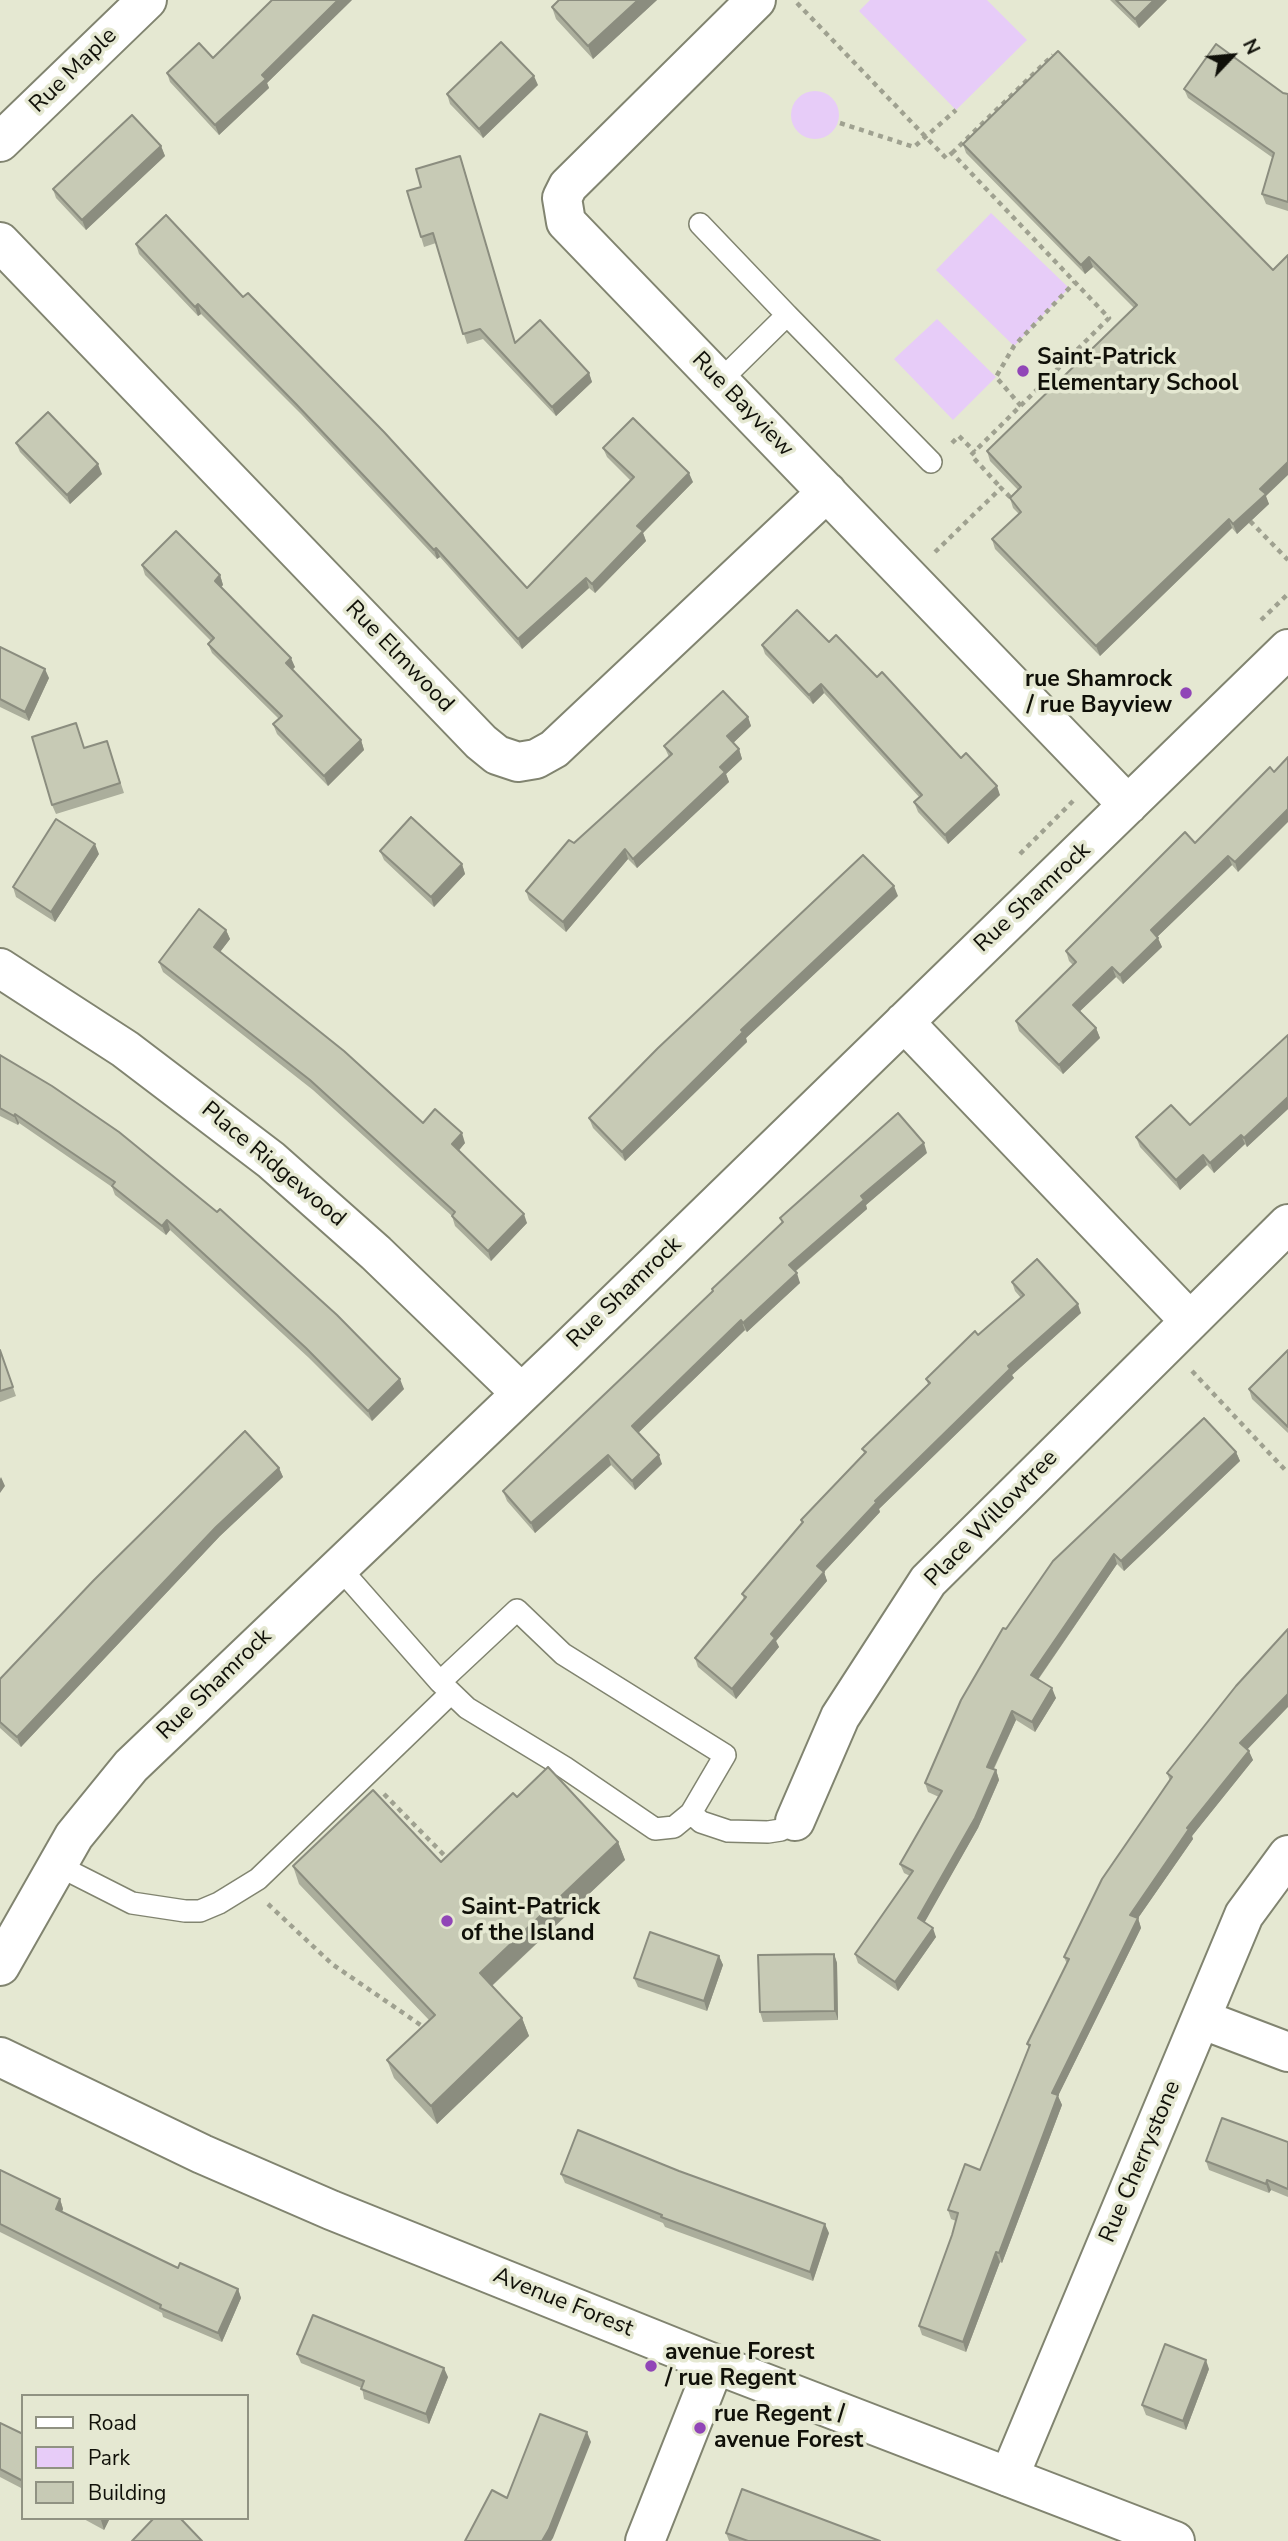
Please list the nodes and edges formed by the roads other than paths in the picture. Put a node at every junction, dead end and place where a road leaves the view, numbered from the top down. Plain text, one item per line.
1 (147, 0) edge
2 (756, 0) edge
3 (0, 142) edge
4 (700, 224) dead end
5 (0, 242) edge
6 (788, 315) junction
7 (719, 382) junction
8 (931, 462) dead end
9 (827, 492) junction
10 (1288, 649) edge
11 (1128, 805) junction
12 (0, 968) edge
13 (904, 1022) junction
14 (1288, 1224) edge
15 (1189, 1320) junction
16 (521, 1394) junction
17 (338, 1566) junction
18 (445, 1688) junction
19 (691, 1813) junction
20 (795, 1821) joint
21 (1288, 1855) edge
22 (57, 1866) junction
23 (0, 1966) edge
24 (1201, 2019) junction
25 (1288, 2052) edge
26 (0, 2057) edge
27 (715, 2364) junction
28 (1009, 2477) junction
29 (645, 2541) edge
30 (1175, 2541) edge

1 - 3 street, Rue Maple
2 - 7 street, Rue Bayview
4 - 6 lane
5 - 9 street, Rue Elmwood
6 - 7 lane
6 - 8 lane
7 - 9 street, Rue Bayview
9 - 11 street, Rue Bayview
10 - 11 street, Rue Shamrock
11 - 13 street, Rue Shamrock
12 - 16 street, Place Ridgewood
13 - 15 street
13 - 16 street, Rue Shamrock
14 - 15 street, Place Willowtree
15 - 20 street, Place Willowtree
16 - 17 street, Rue Shamrock
17 - 18 lane
17 - 22 street, Rue Shamrock
18 - 19 lane
18 - 19 lane
18 - 22 lane
19 - 20 lane
21 - 24 street, Rue Cherrystone
22 - 23 street, Rue Shamrock
24 - 25 street
24 - 28 street, Rue Cherrystone
26 - 27 street, Avenue Forest
27 - 28 street, Avenue Forest
27 - 29 street
28 - 30 street, Avenue Forest

